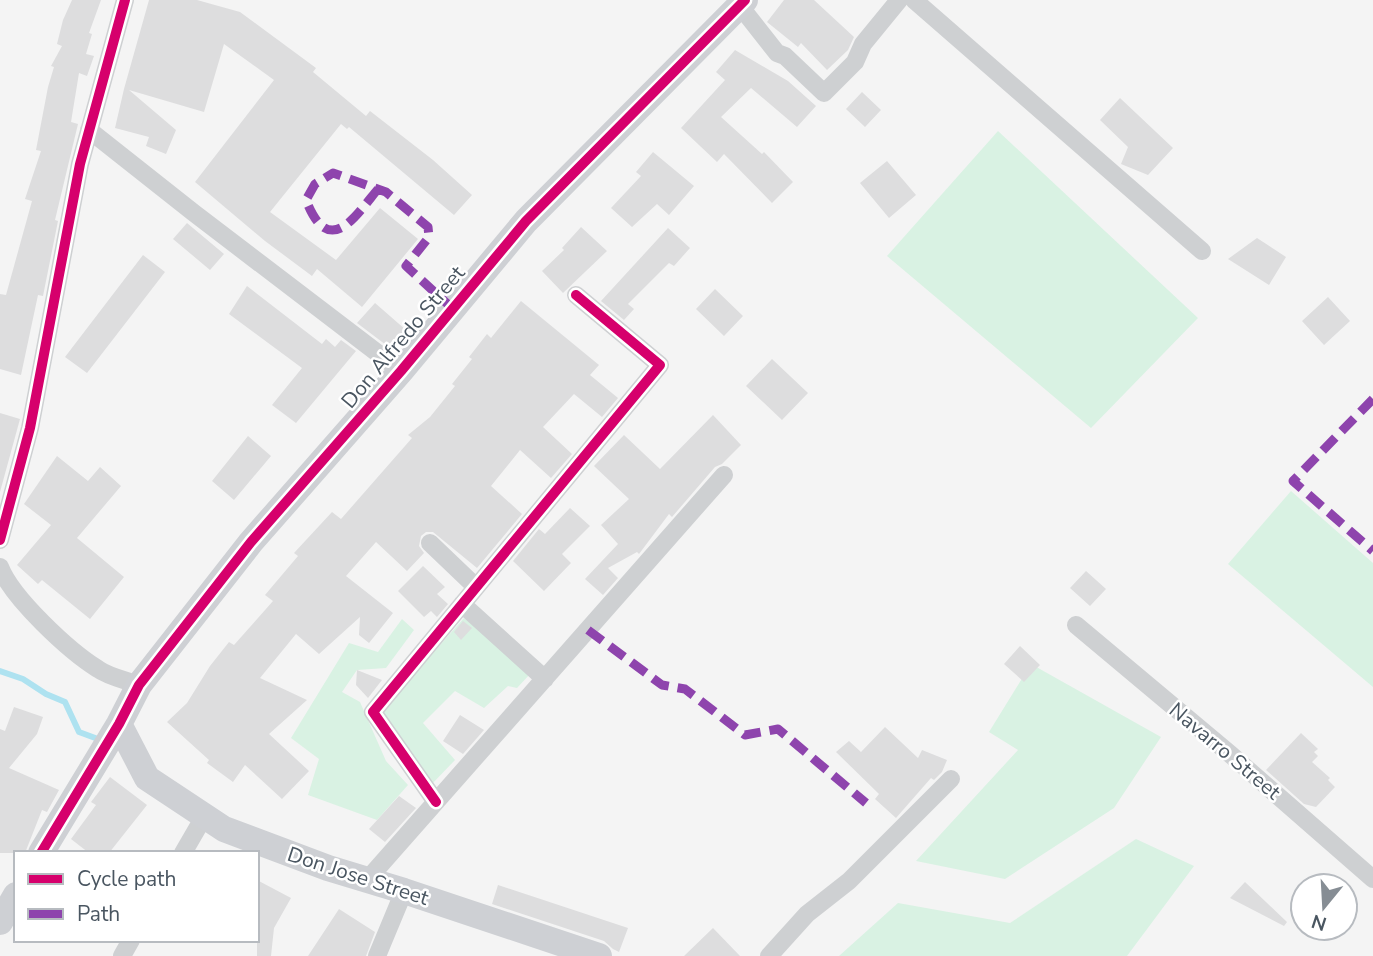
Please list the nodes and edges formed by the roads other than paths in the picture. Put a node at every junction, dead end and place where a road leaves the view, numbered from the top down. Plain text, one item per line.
1 (125, 0) edge
2 (899, 0) edge
3 (914, 0) edge
4 (742, 3) edge
5 (89, 130) junction
6 (1202, 251) dead end
7 (576, 295) dead end
8 (401, 371) junction
9 (724, 475) dead end
10 (0, 540) edge
11 (430, 543) dead end
12 (0, 567) edge
13 (476, 587) junction
14 (462, 604) junction
15 (1076, 625) dead end
16 (545, 679) junction
17 (139, 685) junction
18 (119, 724) junction
19 (951, 779) dead end
20 (436, 802) junction
21 (205, 816) junction
22 (42, 851) edge
23 (184, 851) edge
24 (1373, 878) edge
25 (367, 880) junction
26 (404, 891) junction
27 (14, 898) edge
28 (0, 922) edge
29 (377, 956) edge
30 (599, 956) edge
31 (769, 956) edge

1 - 5 street
2 - 4 street
3 - 6 street
4 - 8 street, Don Alfredo Street
5 - 8 street
5 - 10 street
7 - 13 street
8 - 17 street, Don Alfredo Street
9 - 16 street
11 - 13 street
12 - 17 street
13 - 14 street
14 - 16 street
14 - 20 street
15 - 24 street, Navarro Street
16 - 20 street
17 - 18 street, Don Alfredo Street
18 - 21 street, Don Jose Street
18 - 22 street, Don Alfredo Street
19 - 31 street
20 - 25 street
21 - 23 street
21 - 25 street, Don Jose Street
25 - 26 street, Don Jose Street
26 - 29 street
26 - 30 street, Don Jose Street
27 - 28 street

